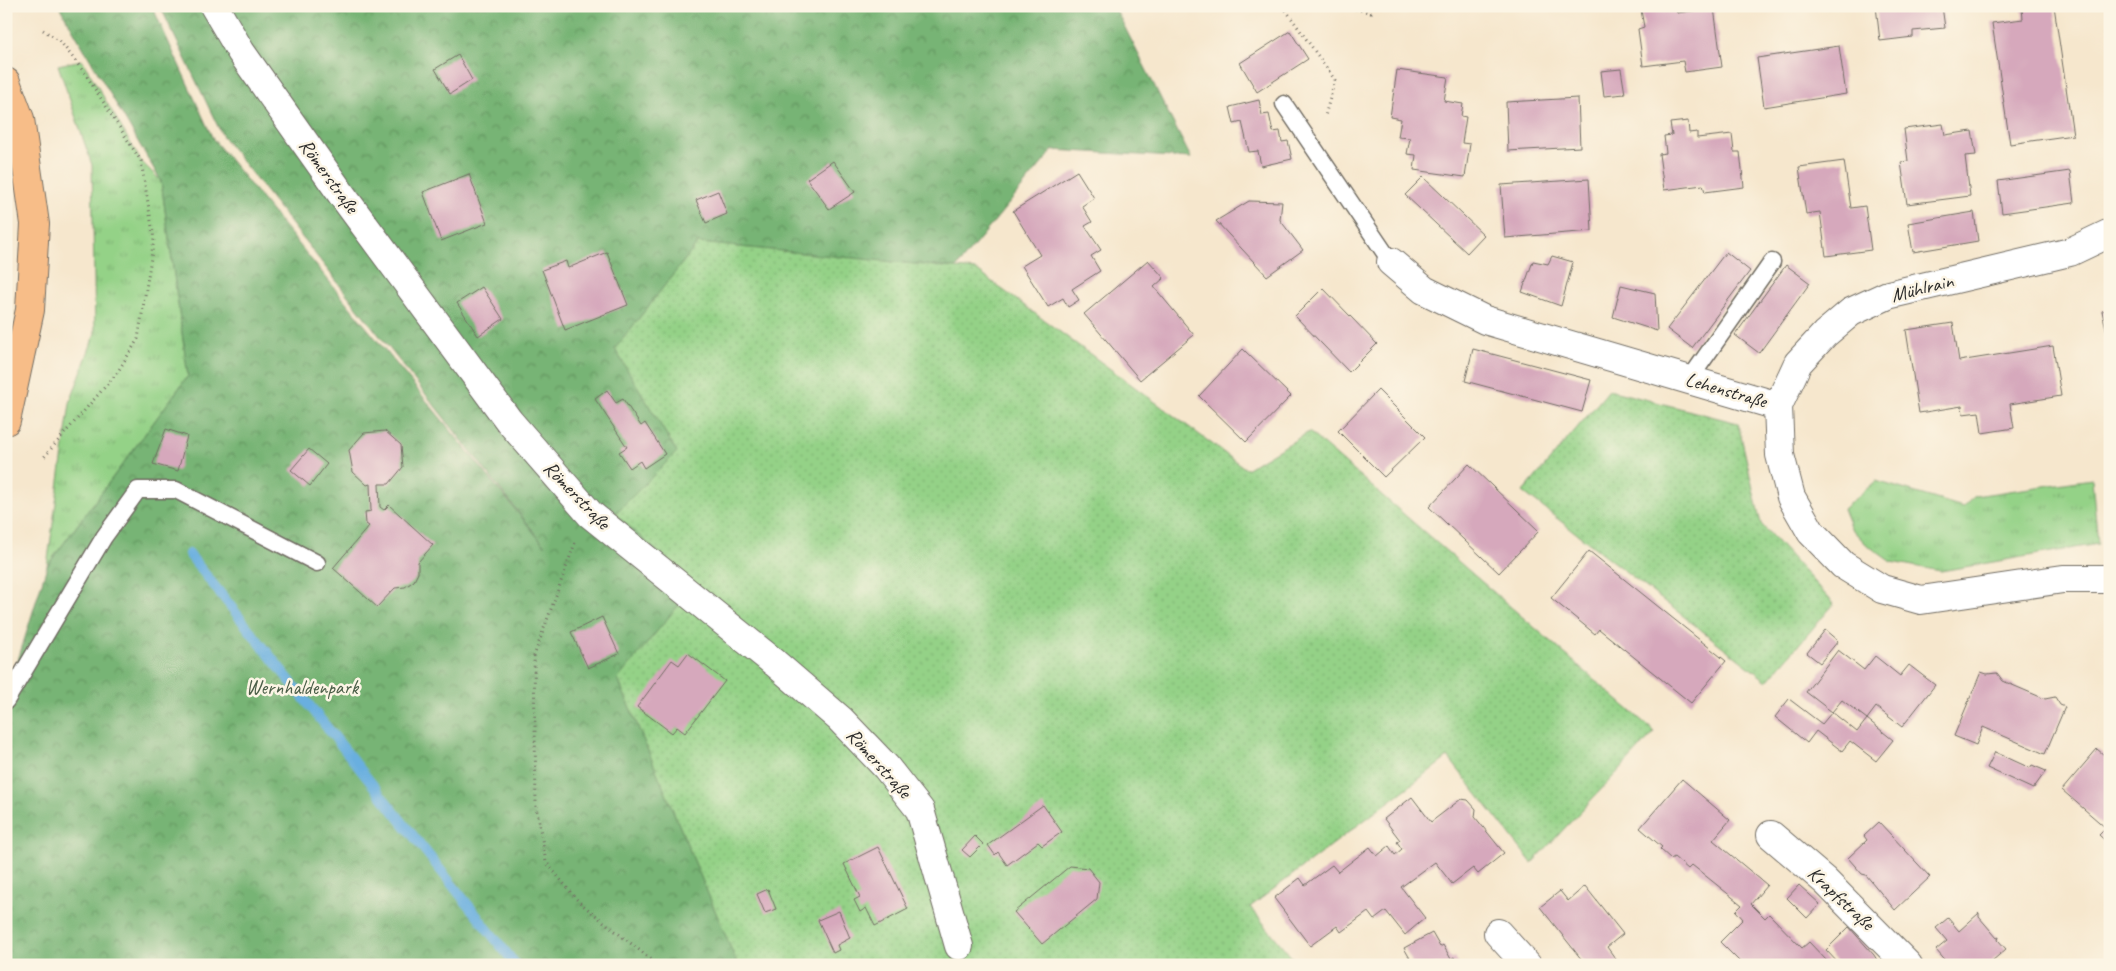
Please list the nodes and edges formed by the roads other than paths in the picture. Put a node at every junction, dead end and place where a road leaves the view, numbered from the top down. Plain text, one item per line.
1 (214, 6) edge
2 (6, 82) edge
3 (1284, 104) dead end
4 (2110, 233) edge
5 (1392, 262) joint
6 (1772, 262) dead end
7 (1689, 380) junction
8 (1778, 406) junction
9 (6, 421) edge
10 (317, 563) dead end
11 (2110, 579) edge
12 (6, 700) edge
13 (1771, 835) dead end
14 (1498, 933) dead end
15 (959, 946) dead end
16 (1527, 965) edge
17 (1908, 965) edge

1 - 15 street, Römerstraße
2 - 9 main road
3 - 5 lane
4 - 8 street, Mühlrain
5 - 7 street, Lehenstraße
6 - 7 lane
7 - 8 street, Lehenstraße
8 - 11 street, Lehenstraße
10 - 12 lane
13 - 17 street, Krapfstraße
14 - 16 street

